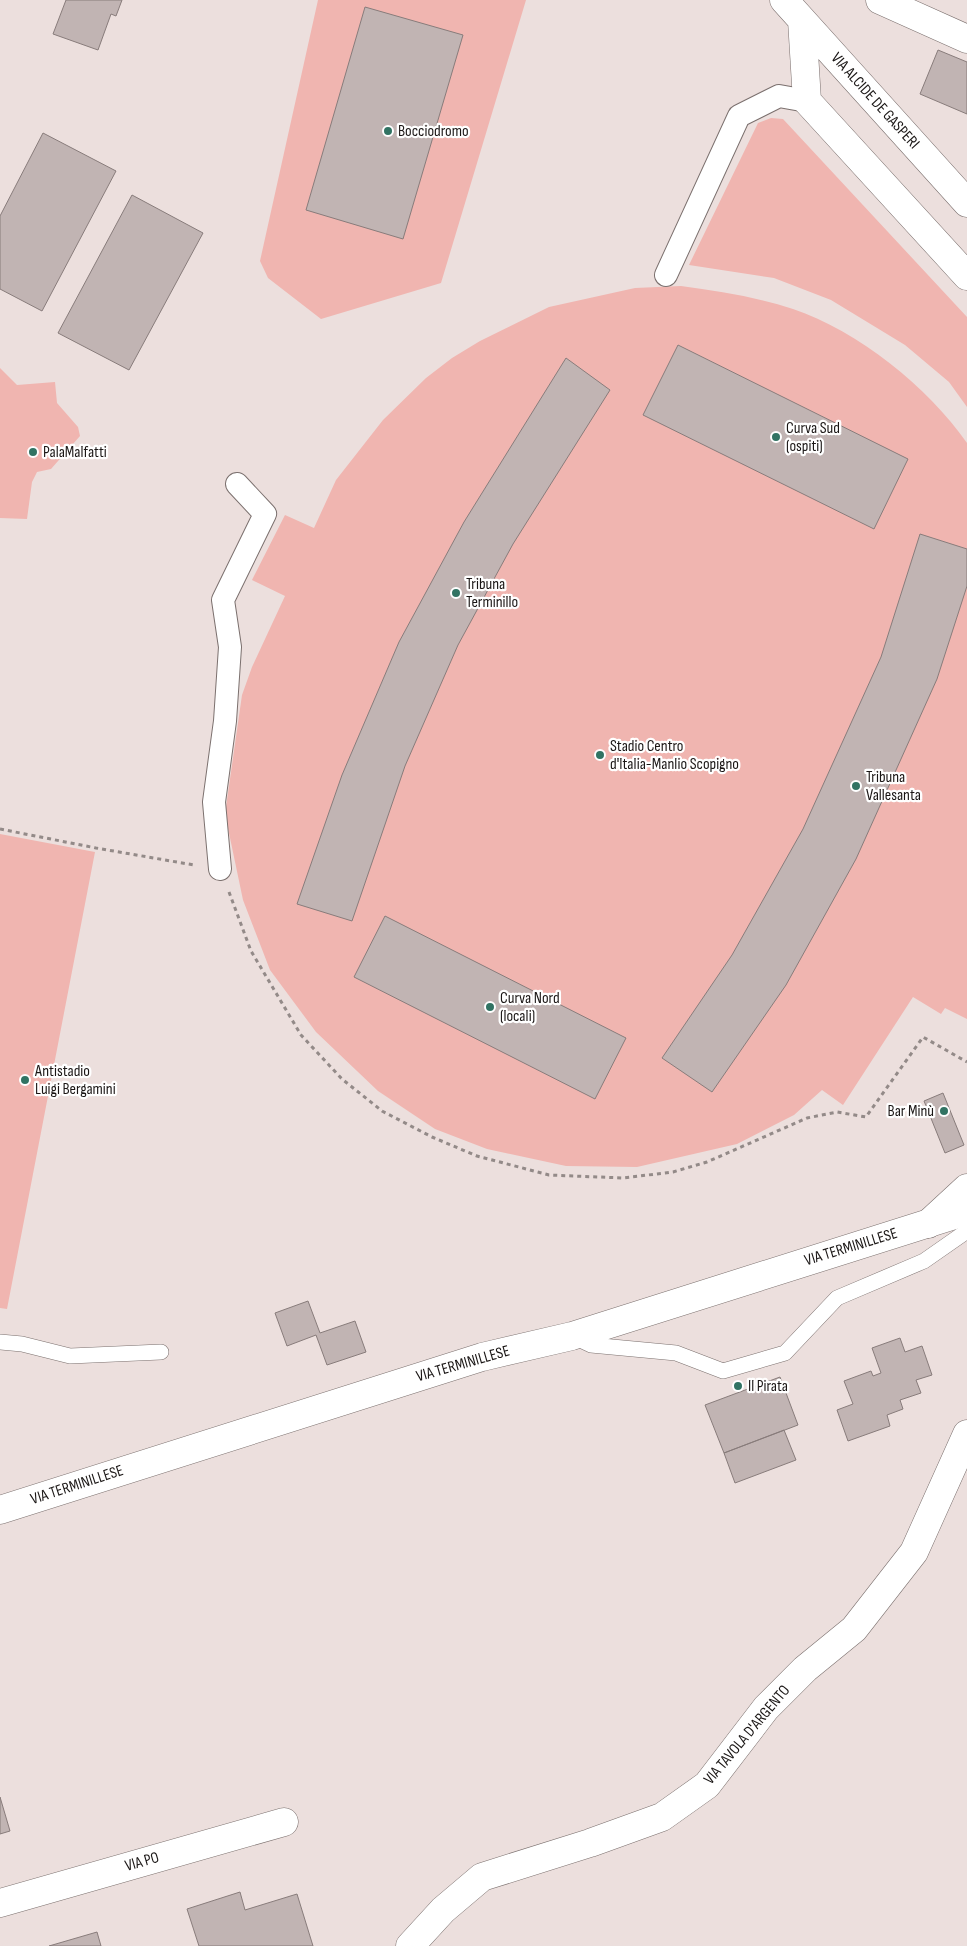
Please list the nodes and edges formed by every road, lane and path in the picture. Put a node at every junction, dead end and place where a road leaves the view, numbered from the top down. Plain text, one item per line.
1 (784, 0) edge
2 (880, 0) edge
3 (802, 20) junction
4 (967, 39) edge
5 (807, 101) junction
6 (967, 203) edge
7 (666, 275) dead end
8 (967, 276) edge
9 (237, 484) dead end
10 (0, 829) edge
11 (220, 869) junction
12 (967, 1062) edge
13 (967, 1188) edge
14 (967, 1211) edge
15 (928, 1224) junction
16 (967, 1231) edge
17 (572, 1336) junction
18 (0, 1342) edge
19 (161, 1352) dead end
20 (967, 1434) edge
21 (0, 1510) edge
22 (284, 1822) dead end
23 (0, 1902) edge
24 (410, 1946) edge

1 - 3 street, VIA ALCIDE DE GASPERI
2 - 4 street
3 - 5 street
3 - 6 street, VIA ALCIDE DE GASPERI
5 - 7 street
5 - 8 street
9 - 11 street
10 - 11 path
11 - 12 path
13 - 15 street
14 - 15 street, VIA TERMINILLESE
15 - 17 street, VIA TERMINILLESE
16 - 17 lane
17 - 21 street, VIA TERMINILLESE
18 - 19 lane
20 - 24 street, VIA TAVOLA D'ARGENTO
22 - 23 street, VIA PO

